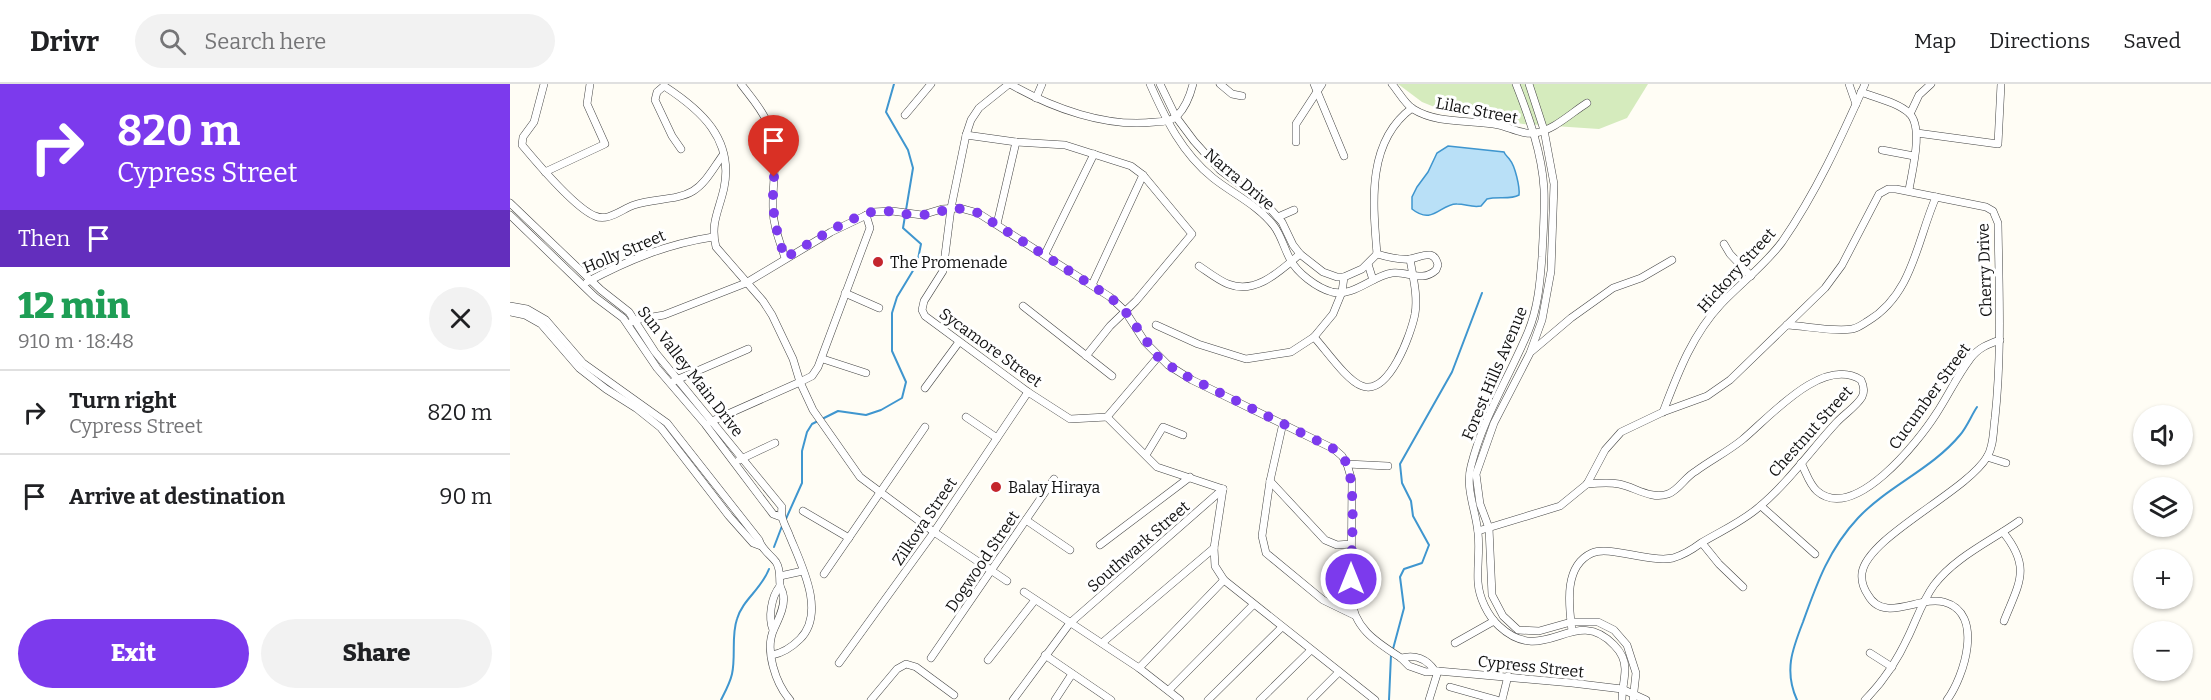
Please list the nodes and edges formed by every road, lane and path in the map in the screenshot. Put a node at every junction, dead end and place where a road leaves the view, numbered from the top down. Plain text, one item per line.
1 (544, 84) edge
2 (590, 84) edge
3 (741, 84) edge
4 (931, 84) edge
5 (1010, 84) edge
6 (1042, 84) edge
7 (1150, 84) edge
8 (1160, 84) edge
9 (1193, 84) edge
10 (1220, 84) edge
11 (1322, 84) edge
12 (1392, 84) edge
13 (1516, 84) edge
14 (1529, 84) edge
15 (1849, 84) edge
16 (1865, 84) edge
17 (1931, 84) edge
18 (2001, 84) edge
19 (1315, 88) edge
20 (1862, 92) junction
21 (1242, 96) dead end
22 (1036, 98) junction
23 (1587, 103) dead end
24 (1856, 104) junction
25 (1412, 108) junction
26 (1910, 114) junction
27 (905, 115) dead end
28 (1176, 117) junction
29 (1166, 121) junction
30 (1544, 130) junction
31 (1533, 133) junction
32 (1917, 133) junction
33 (966, 135) junction
34 (1016, 142) junction
35 (1296, 142) dead end
36 (681, 149) dead end
37 (1882, 150) dead end
38 (1094, 154) junction
39 (723, 155) junction
40 (1344, 156) dead end
41 (1914, 156) junction
42 (544, 172) junction
43 (1143, 175) junction
44 (1909, 190) junction
45 (1936, 196) junction
46 (510, 203) edge
47 (951, 208) junction
48 (1294, 210) dead end
49 (510, 215) edge
50 (866, 215) junction
51 (1278, 218) junction
52 (998, 224) junction
53 (713, 237) junction
54 (1724, 244) dead end
55 (1044, 254) junction
56 (1300, 254) junction
57 (1377, 254) junction
58 (1388, 257) junction
59 (785, 258) junction
60 (1410, 259) junction
61 (1672, 260) dead end
62 (1291, 262) junction
63 (1368, 264) junction
64 (1199, 266) dead end
65 (1389, 274) junction
66 (1413, 276) junction
67 (1750, 276) junction
68 (1344, 277) junction
69 (590, 280) junction
70 (1373, 280) junction
71 (746, 283) junction
72 (582, 284) junction
73 (1092, 285) junction
74 (1342, 292) junction
75 (845, 293) junction
76 (510, 306) edge
77 (1023, 306) dead end
78 (879, 308) dead end
79 (1125, 311) junction
80 (510, 312) edge
81 (632, 322) junction
82 (1156, 325) dead end
83 (1786, 325) junction
84 (1314, 337) junction
85 (2000, 340) junction
86 (958, 342) junction
87 (748, 349) dead end
88 (1520, 350) junction
89 (1530, 353) junction
90 (1086, 356) junction
91 (1158, 357) junction
92 (823, 359) junction
93 (866, 373) dead end
94 (1112, 376) dead end
95 (674, 381) junction
96 (800, 382) junction
97 (925, 388) dead end
98 (1028, 392) junction
99 (1663, 412) junction
100 (966, 417) dead end
101 (1107, 417) junction
102 (708, 423) junction
103 (1283, 423) junction
104 (924, 427) dead end
105 (1183, 435) dead end
106 (997, 438) junction
107 (775, 443) dead end
108 (1146, 455) junction
109 (1987, 457) junction
110 (742, 458) junction
111 (734, 462) junction
112 (1802, 463) junction
113 (2006, 463) dead end
114 (1347, 464) junction
115 (1388, 466) dead end
116 (1190, 477) junction
117 (1054, 479) dead end
118 (1270, 481) junction
119 (1587, 484) junction
120 (1223, 489) junction
121 (879, 492) junction
122 (1761, 506) junction
123 (803, 511) dead end
124 (781, 519) junction
125 (1026, 520) junction
126 (2019, 521) dead end
127 (1489, 528) junction
128 (1478, 531) junction
129 (934, 532) junction
130 (2003, 532) junction
131 (849, 538) junction
132 (1702, 543) junction
133 (1351, 544) junction
134 (1100, 545) dead end
135 (760, 546) junction
136 (1214, 548) junction
137 (1070, 550) dead end
138 (1815, 554) dead end
139 (803, 571) junction
140 (991, 571) junction
141 (824, 574) dead end
142 (780, 576) junction
143 (1224, 580) junction
144 (1007, 581) dead end
145 (780, 586) junction
146 (1743, 587) dead end
147 (1024, 592) dead end
148 (1035, 600) junction
149 (1924, 601) junction
150 (1253, 605) junction
151 (772, 610) junction
152 (781, 612) junction
153 (1354, 615) junction
154 (1494, 621) junction
155 (1571, 621) junction
156 (2004, 621) dead end
157 (1070, 623) junction
158 (1282, 627) junction
159 (773, 630) junction
160 (1572, 631) junction
161 (1102, 643) junction
162 (1455, 643) dead end
163 (1311, 651) junction
164 (1870, 653) dead end
165 (772, 656) junction
166 (1045, 656) junction
167 (1398, 656) junction
168 (931, 658) dead end
169 (988, 660) dead end
170 (839, 663) dead end
171 (1892, 667) junction
172 (1139, 668) junction
173 (1436, 671) junction
174 (1339, 672) junction
175 (1072, 674) junction
176 (1508, 676) junction
177 (1450, 687) dead end
178 (1622, 689) junction
179 (1169, 690) junction
180 (954, 695) dead end
181 (1633, 697) edge
182 (1102, 698) edge
183 (790, 700) edge
184 (871, 700) edge
185 (1013, 700) edge
186 (1054, 700) edge
187 (1111, 700) edge
188 (1180, 700) edge
189 (1208, 700) edge
190 (1260, 700) edge
191 (1311, 700) edge
192 (1375, 700) edge
193 (1429, 700) edge
194 (1497, 700) edge
195 (1502, 700) edge
196 (1622, 700) edge
197 (1646, 700) edge
198 (1865, 700) edge
199 (1947, 700) edge

1 - 42 street
2 - 42 street
3 - 59 street
4 - 27 street
5 - 22 street
5 - 33 street, Sycamore Street
6 - 22 street
7 - 29 street, Narra Drive
8 - 28 street, Narra Drive
9 - 28 street
10 - 21 street
11 - 19 street
12 - 25 street, Lilac Street
13 - 31 street, Forest Hills Avenue
14 - 30 street, Forest Hills Avenue
15 - 24 street
16 - 20 street, Hickory Street
17 - 26 street
18 - 32 street
19 - 35 street
19 - 40 street
20 - 24 street, Hickory Street
20 - 26 street
22 - 29 street
23 - 30 street
24 - 67 street, Hickory Street
25 - 31 street, Lilac Street
25 - 57 street
26 - 32 street
28 - 29 street
28 - 51 street, Narra Drive
29 - 62 street, Narra Drive
30 - 31 street
30 - 89 street, Forest Hills Avenue
31 - 88 street, Forest Hills Avenue
32 - 41 street
33 - 34 street
33 - 47 street, Sycamore Street
34 - 38 street
34 - 52 street
36 - 39 street
37 - 41 street
38 - 43 street
38 - 55 street
39 - 42 street
39 - 53 street
41 - 44 street
43 - 73 street
43 - 79 street
44 - 45 street, Cherry Drive
44 - 83 street, Cherry Drive
45 - 83 street
45 - 85 street, Cherry Drive
46 - 69 street, Sun Valley Main Drive
47 - 50 street
47 - 52 street
47 - 86 street, Sycamore Street
48 - 51 street
49 - 72 street, Sun Valley Main Drive
50 - 59 street
50 - 75 street
51 - 56 street, Narra Drive
52 - 55 street
53 - 69 street, Holly Street
53 - 71 street
54 - 67 street
55 - 73 street
56 - 62 street
56 - 68 street, Narra Drive
57 - 58 street
57 - 63 street
58 - 60 street
58 - 65 street
59 - 71 street
60 - 66 street
60 - 66 street
61 - 89 street
62 - 64 street
62 - 74 street, Narra Drive
63 - 68 street
63 - 70 street
65 - 66 street
65 - 70 street
66 - 84 street
67 - 99 street, Hickory Street
68 - 74 street
69 - 72 street, Holly Street
69 - 81 street, Sun Valley Main Drive
70 - 74 street
71 - 81 street
71 - 96 street
72 - 81 street, Sun Valley Main Drive
73 - 79 street
74 - 84 street
75 - 78 street
75 - 92 street
76 - 135 street
77 - 90 street
79 - 90 street
79 - 91 street
80 - 135 street
81 - 95 street, Sun Valley Main Drive
82 - 84 street
83 - 99 street, Cherry Drive
85 - 109 street, Cherry Drive
85 - 112 street, Cucumber Street
86 - 97 street
86 - 98 street, Sycamore Street
87 - 95 street
88 - 89 street
88 - 128 street, Forest Hills Avenue
89 - 127 street, Forest Hills Avenue
90 - 94 street
91 - 101 street
91 - 103 street
92 - 93 street
92 - 96 street
95 - 102 street, Sun Valley Main Drive
96 - 102 street
96 - 121 street
98 - 101 street, Sycamore Street
98 - 106 street, Zilkova Street
99 - 119 street, Cherry Drive
100 - 106 street
101 - 108 street
102 - 110 street, Sun Valley Main Drive
102 - 111 street, Sun Valley Main Drive
103 - 114 street
103 - 118 street
104 - 121 street
105 - 108 street
106 - 129 street, Zilkova Street
107 - 110 street
108 - 116 street
109 - 113 street
109 - 149 street
110 - 111 street
110 - 124 street, Sun Valley Main Drive
111 - 124 street, Sun Valley Main Drive
112 - 119 street, Chestnut Street
112 - 122 street, Chestnut Street
114 - 115 street
114 - 133 street
116 - 120 street
116 - 134 street
117 - 125 street, Dogwood Street
118 - 133 street
118 - 153 street
119 - 127 street, Cherry Drive
120 - 136 street
120 - 157 street, Southwark Street
121 - 129 street
121 - 131 street
122 - 132 street, Chestnut Street
122 - 138 street
123 - 131 street
124 - 139 street, Sun Valley Main Drive
125 - 137 street
125 - 140 street, Dogwood Street
126 - 130 street
127 - 128 street, Cherry Drive
127 - 155 street, Forest Hills Avenue
128 - 154 street, Forest Hills Avenue
129 - 140 street
129 - 170 street, Zilkova Street
130 - 149 street
130 - 156 street
131 - 141 street
132 - 146 street
132 - 155 street, Chestnut Street
133 - 153 street
135 - 142 street
136 - 143 street
136 - 161 street
139 - 142 street
139 - 165 street, Sun Valley Main Drive
140 - 144 street
140 - 168 street, Dogwood Street
142 - 145 street
143 - 150 street
143 - 172 street
145 - 151 street
145 - 152 street
147 - 148 street
148 - 157 street
148 - 169 street
149 - 171 street
149 - 199 street
150 - 158 street
150 - 179 street
151 - 152 street
151 - 159 street
152 - 159 street
153 - 167 street, Cypress Street
154 - 160 street, Forest Hills Avenue
154 - 162 street
155 - 160 street, Chestnut Street
155 - 181 street, Forest Hills Avenue
157 - 161 street
157 - 166 street, Southwark Street
158 - 163 street
158 - 189 street
159 - 165 street
160 - 178 street, Forest Hills Avenue
161 - 172 street
163 - 174 street
163 - 190 street
164 - 171 street
165 - 183 street
166 - 175 street
166 - 185 street, Southwark Street
167 - 173 street, Cypress Street
167 - 173 street
171 - 198 street
172 - 179 street
173 - 176 street, Cypress Street
173 - 193 street
174 - 191 street
174 - 192 street
175 - 182 street
175 - 186 street
176 - 178 street, Cypress Street
176 - 195 street
177 - 194 street
178 - 181 street, Cypress Street
178 - 196 street, Forest Hills Avenue
179 - 188 street
180 - 184 street
181 - 197 street, Cypress Street
182 - 187 street

